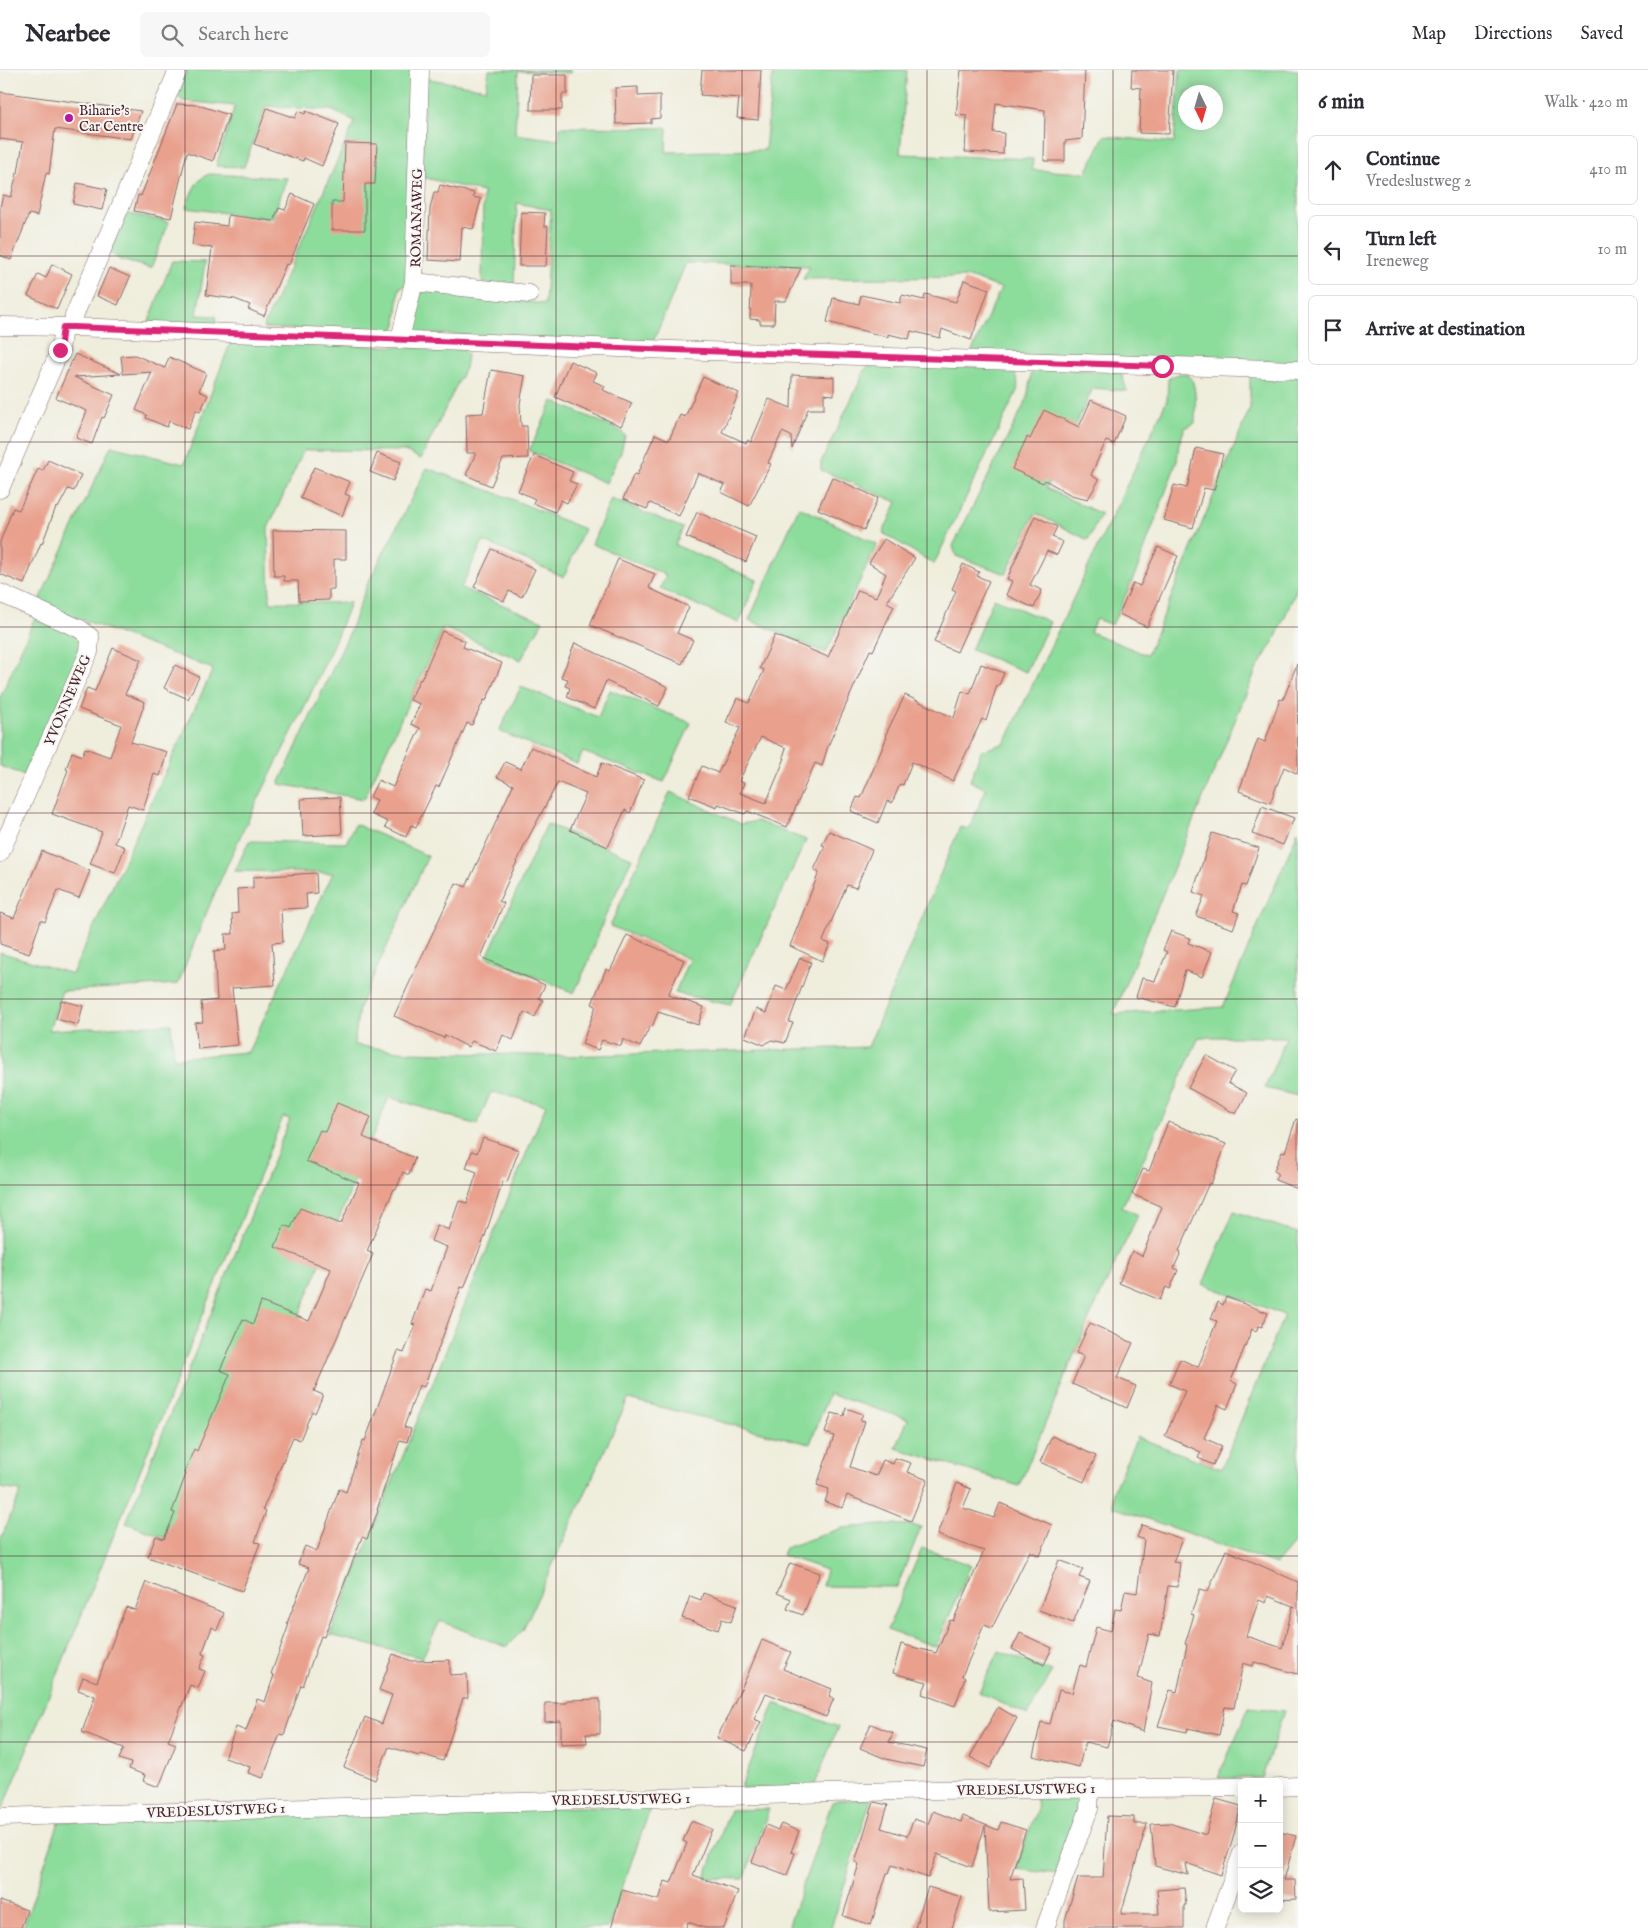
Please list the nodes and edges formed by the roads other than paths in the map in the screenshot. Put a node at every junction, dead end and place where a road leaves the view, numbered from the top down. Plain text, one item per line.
1 (178, 70) edge
2 (420, 70) edge
3 (414, 282) junction
4 (529, 294) dead end
5 (0, 326) edge
6 (68, 327) junction
7 (400, 339) junction
8 (1298, 370) edge
9 (0, 488) edge
10 (0, 593) edge
11 (0, 854) edge
12 (1298, 1786) edge
13 (1238, 1787) edge
14 (1283, 1787) edge
15 (1090, 1788) junction
16 (0, 1817) edge
17 (1238, 1865) edge
18 (1045, 1928) edge
19 (1215, 1928) edge

1 - 6 street
2 - 3 street, ROMANAWEG
3 - 4 street, ROMANAWEG
3 - 7 street
5 - 6 street
6 - 7 street
6 - 9 street
7 - 8 street
10 - 11 street, YVONNEWEG
12 - 14 street
13 - 15 street, VREDESLUSTWEG 1
15 - 16 street, VREDESLUSTWEG 1
15 - 18 street
17 - 19 street

